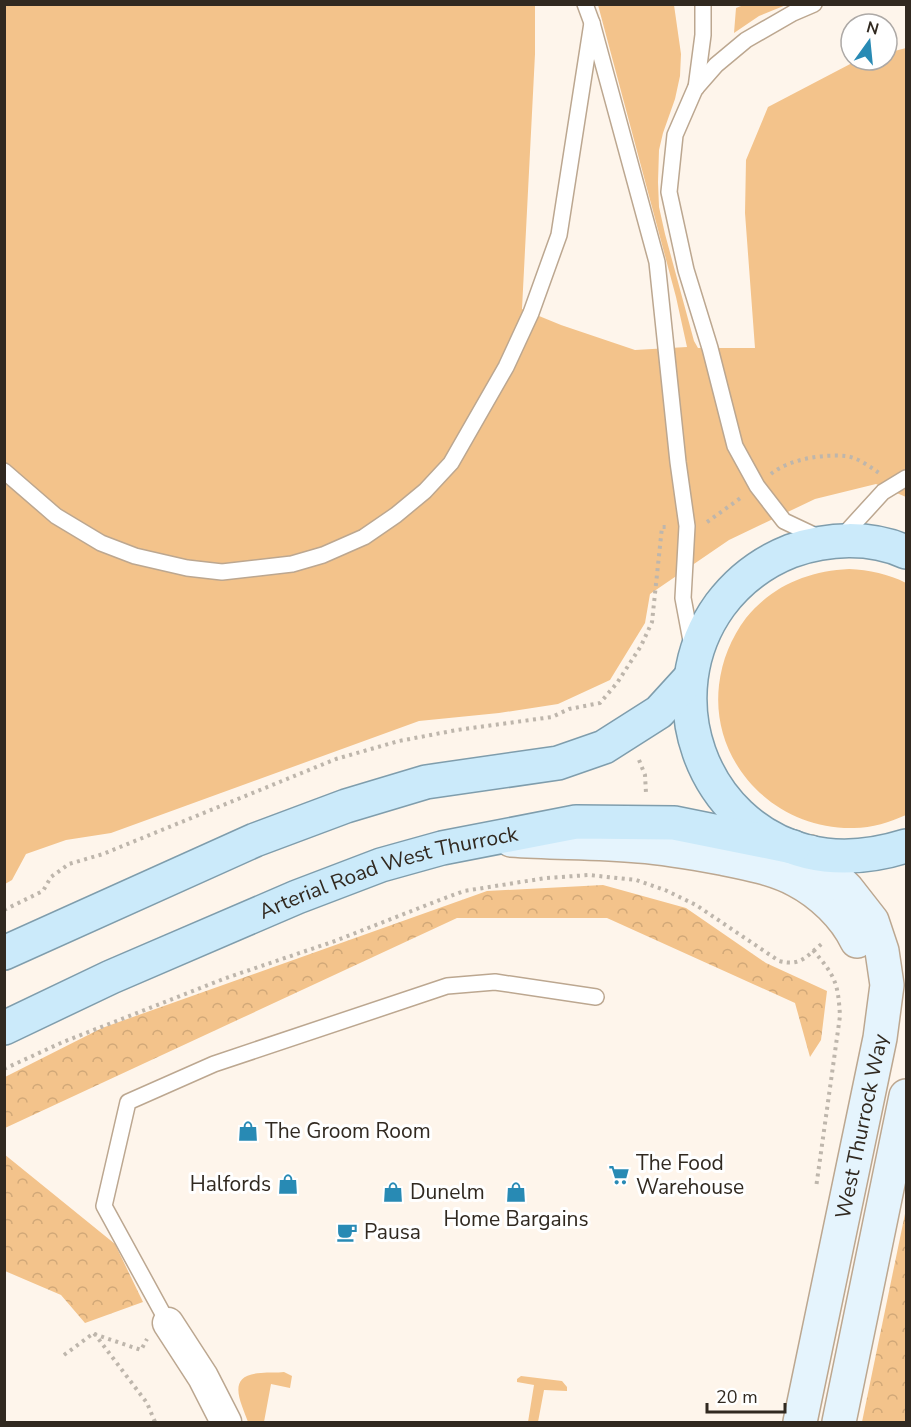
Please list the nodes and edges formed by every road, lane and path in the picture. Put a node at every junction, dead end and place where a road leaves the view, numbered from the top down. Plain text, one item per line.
1 (585, 4) edge
2 (703, 4) edge
3 (814, 4) edge
4 (592, 23) junction
5 (695, 89) junction
6 (4, 471) edge
7 (902, 481) edge
8 (757, 486) junction
9 (687, 526) junction
10 (833, 541) junction
11 (906, 552) edge
12 (692, 668) junction
13 (600, 703) junction
14 (621, 736) junction
15 (640, 834) junction
16 (906, 846) edge
17 (801, 850) junction
18 (636, 880) junction
19 (4, 910) edge
20 (828, 938) dead end
21 (813, 950) junction
22 (4, 953) edge
23 (596, 997) dead end
24 (4, 1028) edge
25 (880, 1038) junction
26 (4, 1069) edge
27 (906, 1096) edge
28 (816, 1190) dead end
29 (168, 1323) junction
30 (94, 1333) junction
31 (64, 1355) dead end
32 (155, 1422) edge
33 (226, 1422) edge
34 (800, 1422) edge
35 (838, 1422) edge

1 - 4 lane
2 - 5 lane
3 - 5 lane
4 - 6 lane
4 - 9 lane
5 - 8 lane
7 - 8 path
7 - 10 lane
8 - 9 path
8 - 10 lane
9 - 12 lane
9 - 13 path
10 - 11 main road
10 - 12 main road
12 - 14 main road
12 - 17 main road
13 - 14 path
13 - 19 path
14 - 15 path
14 - 22 main road
15 - 17 main road, Arterial Road West Thurrock
15 - 18 path
15 - 24 main road, Arterial Road West Thurrock
15 - 25 main road
16 - 17 main road, Arterial Road West Thurrock
17 - 25 main road, West Thurrock Way
18 - 21 path
18 - 26 path
20 - 21 path
21 - 28 path
23 - 29 lane
25 - 34 main road, West Thurrock Way
27 - 35 main road, West Thurrock Way
29 - 30 path
29 - 33 street
30 - 31 path
30 - 32 path

